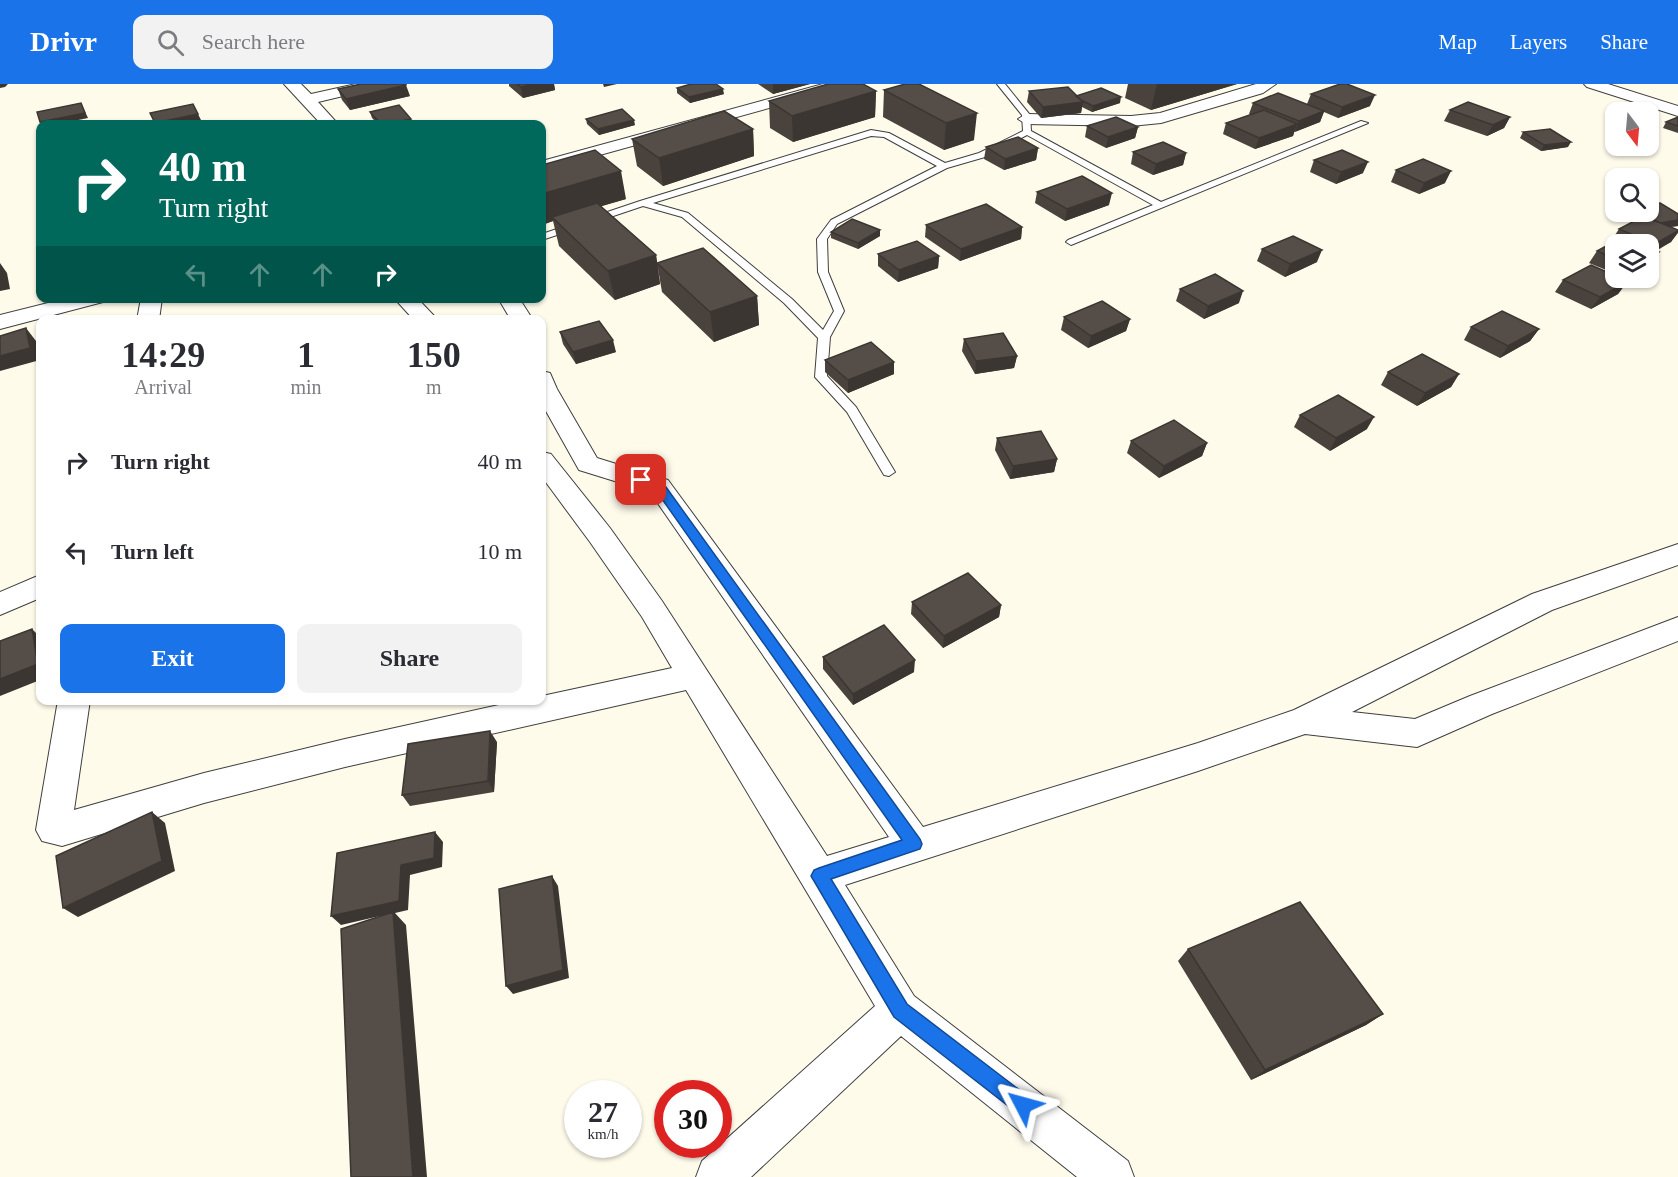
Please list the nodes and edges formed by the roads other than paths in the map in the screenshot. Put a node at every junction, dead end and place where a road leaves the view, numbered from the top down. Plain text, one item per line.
1 (292, 84) edge
2 (376, 84) edge
3 (840, 84) edge
4 (1001, 84) edge
5 (1268, 84) edge
6 (1593, 84) edge
7 (307, 100) junction
8 (1678, 111) edge
9 (326, 120) edge
10 (1364, 123) dead end
11 (1027, 125) junction
12 (546, 165) edge
13 (944, 166) junction
14 (643, 203) junction
15 (1160, 205) junction
16 (546, 236) edge
17 (1071, 242) dead end
18 (76, 303) edge
19 (409, 303) edge
20 (422, 315) edge
21 (0, 322) edge
22 (824, 337) junction
23 (546, 391) edge
24 (546, 465) edge
25 (889, 472) dead end
26 (1678, 554) edge
27 (36, 588) edge
28 (0, 604) edge
29 (1678, 629) edge
30 (693, 676) junction
31 (73, 705) edge
32 (1305, 720) junction
33 (914, 844) junction
34 (819, 876) junction
35 (900, 1010) junction
36 (718, 1177) edge
37 (1112, 1177) edge

1 - 7 street
2 - 7 street
3 - 12 street
4 - 11 lane
5 - 11 street
6 - 8 street
7 - 9 street
10 - 15 lane
11 - 13 lane
11 - 15 lane
13 - 14 lane
13 - 22 lane
14 - 16 lane
14 - 22 lane
15 - 17 lane
18 - 21 street
19 - 20 street
22 - 25 lane
23 - 33 street
24 - 30 street
26 - 32 street
27 - 28 street
29 - 32 street
30 - 31 street
30 - 34 street
32 - 33 street
33 - 34 street
34 - 35 street
35 - 36 street
35 - 37 street

